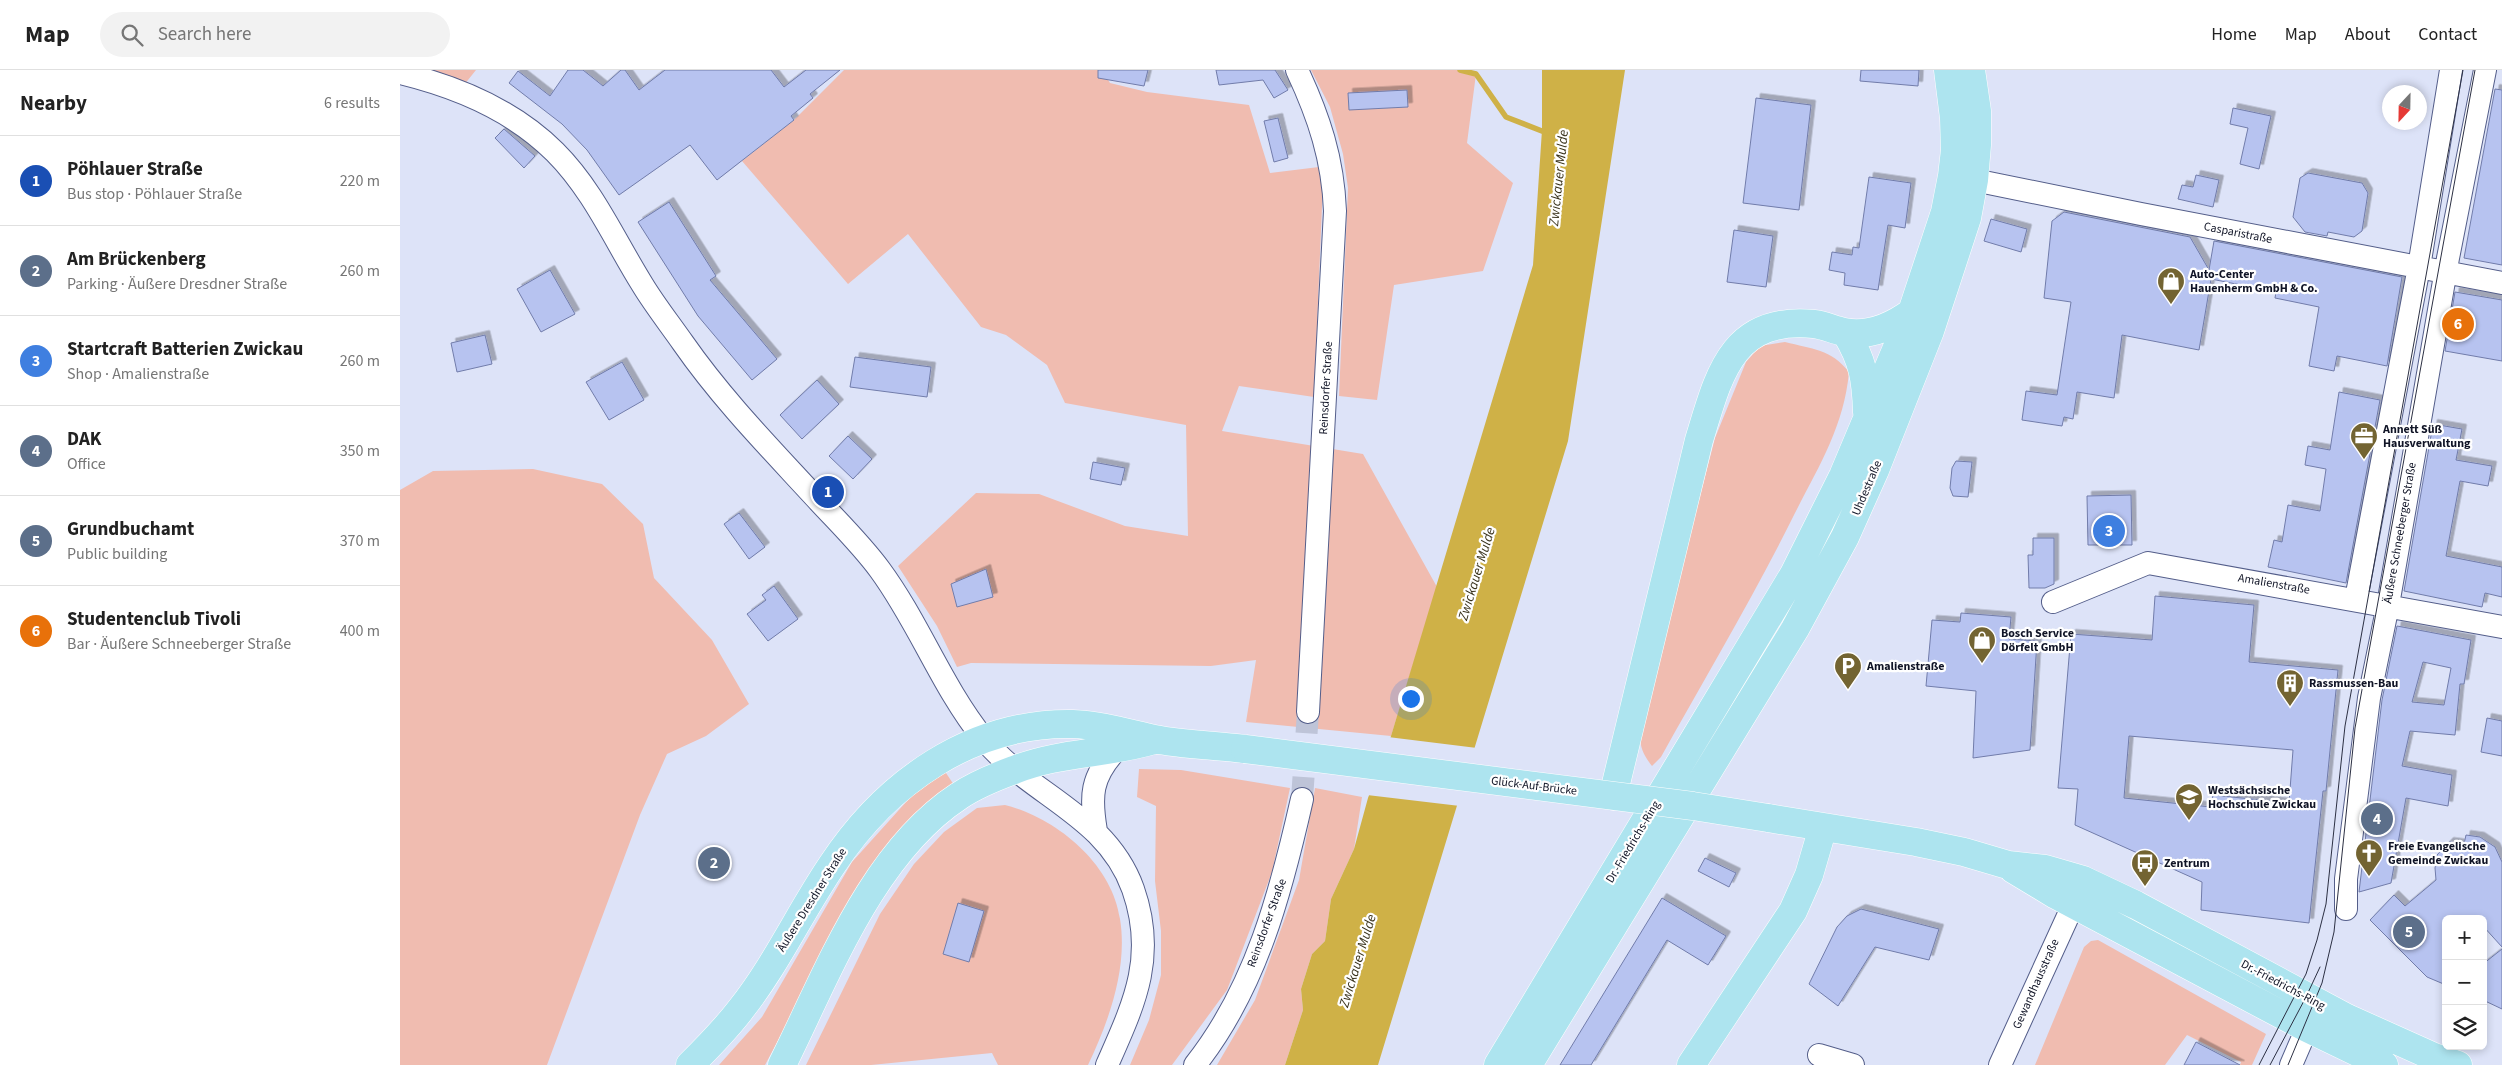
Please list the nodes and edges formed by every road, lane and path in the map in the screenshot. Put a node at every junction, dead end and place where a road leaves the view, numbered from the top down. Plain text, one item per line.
1 (1296, 70) edge
2 (1948, 70) edge
3 (1971, 70) edge
4 (2451, 70) edge
5 (2485, 70) edge
6 (400, 73) edge
7 (1974, 180) junction
8 (2419, 267) junction
9 (2446, 272) junction
10 (2502, 283) edge
11 (1912, 312) junction
12 (1846, 333) junction
13 (1867, 420) junction
14 (2356, 599) junction
15 (2053, 602) dead end
16 (2388, 605) junction
17 (2502, 627) edge
18 (1308, 712) tunnel mouth
19 (983, 738) junction
20 (1156, 739) junction
21 (1245, 749) joint
22 (1116, 750) junction
23 (1014, 770) junction
24 (1613, 796) junction
25 (1302, 798) tunnel mouth
26 (1823, 827) junction
27 (1096, 831) junction
28 (2008, 865) junction
29 (2112, 894) junction
30 (2075, 905) junction
31 (2346, 909) dead end
32 (2307, 1028) junction
33 (1822, 1059) edge
34 (690, 1065) edge
35 (782, 1065) edge
36 (1106, 1065) edge
37 (1196, 1065) edge
38 (1498, 1065) edge
39 (1528, 1065) edge
40 (1691, 1065) edge
41 (1853, 1065) edge
42 (2000, 1065) edge
43 (2291, 1065) edge
44 (2384, 1065) edge
45 (2458, 1065) edge

1 - 18 street, Reinsdorfer Straße
2 - 11 main road
3 - 7 main road, Uhdestraße
4 - 8 street
5 - 9 street, Äußere Schneeberger Straße
6 - 19 street
7 - 8 street, Casparistraße
7 - 39 main road, Uhdestraße
8 - 9 street, Casparistraße
8 - 14 street
9 - 10 street, Casparistraße
9 - 16 street, Äußere Schneeberger Straße
11 - 12 main road
11 - 13 main road
12 - 13 main road
12 - 24 main road
13 - 38 main road, Dr.-Friedrichs-Ring
14 - 15 street, Amalienstraße
14 - 16 street, Amalienstraße
16 - 17 street, Amalienstraße
16 - 31 street, Äußere Schneeberger Straße
19 - 20 main road, Äußere Dresdner Straße
19 - 23 street
19 - 34 main road, Äußere Dresdner Straße
20 - 21 main road, Äußere Dresdner Straße
20 - 22 main road, Äußere Dresdner Straße
21 - 24 main road, Glück-Auf-Brücke, bridge
22 - 23 main road, Äußere Dresdner Straße
22 - 27 street
23 - 27 street
23 - 35 main road, Äußere Dresdner Straße
24 - 26 main road, Glück-Auf-Brücke, bridge
25 - 37 street, Reinsdorfer Straße
26 - 28 main road, Dr.-Friedrichs-Ring
26 - 40 main road
27 - 36 street
28 - 29 main road, Dr.-Friedrichs-Ring
28 - 30 main road, Dr.-Friedrichs-Ring
29 - 30 street
29 - 45 main road, Dr.-Friedrichs-Ring
30 - 32 main road, Dr.-Friedrichs-Ring
30 - 42 street, Gewandhausstraße
32 - 43 street
32 - 44 main road, Dr.-Friedrichs-Ring
33 - 41 street

